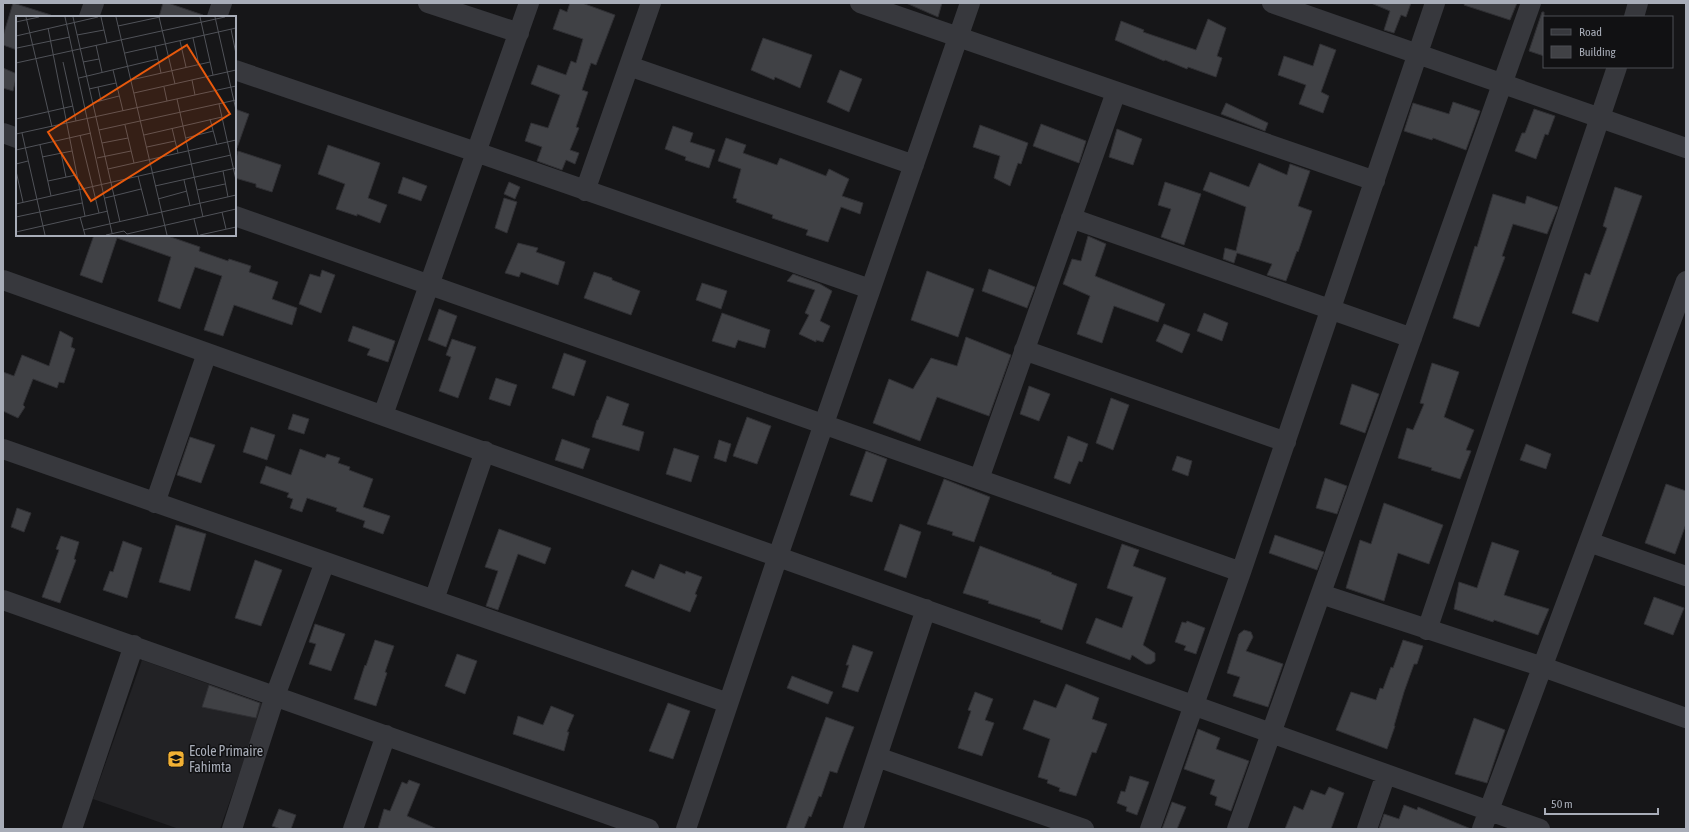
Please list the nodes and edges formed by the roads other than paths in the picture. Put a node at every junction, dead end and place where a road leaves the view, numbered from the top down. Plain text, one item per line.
1 (94, 3) edge
2 (222, 3) edge
3 (428, 3) edge
4 (529, 3) edge
5 (651, 3) edge
6 (860, 3) edge
7 (970, 3) edge
8 (1272, 3) edge
9 (1435, 3) edge
10 (1531, 3) edge
11 (1638, 3) edge
12 (89, 16) edge
13 (217, 16) edge
14 (1634, 16) edge
15 (519, 33) junction
16 (958, 37) junction
17 (1418, 54) junction
18 (629, 66) junction
19 (1617, 68) edge
20 (236, 70) edge
21 (1502, 84) junction
22 (1116, 92) junction
23 (1600, 118) junction
24 (3, 134) edge
25 (16, 138) edge
26 (1686, 148) edge
27 (476, 152) junction
28 (914, 165) junction
29 (1375, 181) junction
30 (585, 191) junction
31 (236, 216) edge
32 (1071, 218) junction
33 (3, 280) edge
34 (1686, 281) edge
35 (429, 284) junction
36 (870, 290) junction
37 (1681, 309) edge
38 (1331, 310) junction
39 (1412, 338) junction
40 (1024, 350) junction
41 (207, 353) junction
42 (383, 415) junction
43 (824, 424) junction
44 (1286, 442) junction
45 (3, 449) edge
46 (485, 451) junction
47 (979, 479) junction
48 (155, 503) junction
49 (1589, 542) junction
50 (778, 556) junction
51 (325, 562) junction
52 (1241, 572) junction
53 (1686, 576) edge
54 (1321, 594) junction
55 (434, 600) junction
56 (3, 601) edge
57 (926, 609) junction
58 (1427, 630) junction
59 (134, 646) junction
60 (1543, 667) junction
61 (275, 696) junction
62 (728, 703) junction
63 (1194, 705) junction
64 (1686, 718) edge
65 (1271, 733) junction
66 (386, 735) junction
67 (877, 757) junction
68 (1386, 774) junction
69 (1486, 820) edge
70 (1055, 824) edge
71 (72, 829) edge
72 (232, 829) edge
73 (353, 829) edge
74 (649, 829) edge
75 (686, 829) edge
76 (853, 829) edge
77 (1084, 829) edge
78 (1150, 829) edge
79 (1237, 829) edge
80 (1367, 829) edge
81 (1540, 829) edge

1 - 12 street
2 - 13 street
3 - 15 street
4 - 15 street
5 - 18 street
6 - 16 street
7 - 16 street
8 - 17 street
9 - 17 street
10 - 21 street
11 - 14 street
15 - 27 street
16 - 22 street
16 - 28 street
17 - 21 street
17 - 29 street
18 - 28 street
18 - 30 street
19 - 23 street
20 - 27 street
21 - 23 street
21 - 39 street
22 - 29 street
22 - 32 street
23 - 26 street
23 - 58 street
24 - 25 street
27 - 30 street
27 - 35 street
28 - 36 street
29 - 38 street
30 - 36 street
31 - 35 street
32 - 38 street
32 - 40 street
33 - 41 street
34 - 37 street
35 - 42 street
35 - 43 street
36 - 43 street
37 - 49 street
38 - 39 street
38 - 44 street
39 - 54 street
40 - 44 street
40 - 47 street
41 - 42 street
41 - 48 street
42 - 46 street
43 - 47 street
43 - 50 street
44 - 52 street
45 - 48 street
46 - 50 street
46 - 55 street
47 - 52 street
48 - 51 street
49 - 53 street
49 - 60 street
50 - 57 street
50 - 62 street
51 - 55 street
51 - 61 street
52 - 63 street
54 - 58 street
54 - 65 street
55 - 62 street
56 - 59 street
57 - 63 street
57 - 67 street
58 - 60 street
59 - 61 street
59 - 71 street
60 - 64 street
60 - 69 street
61 - 66 street
61 - 72 street
62 - 75 street
63 - 65 street
63 - 78 street
65 - 68 street
65 - 79 street
66 - 73 street
66 - 74 street
67 - 70 street
67 - 76 street
68 - 69 street
68 - 80 street
69 - 81 street
70 - 77 street

